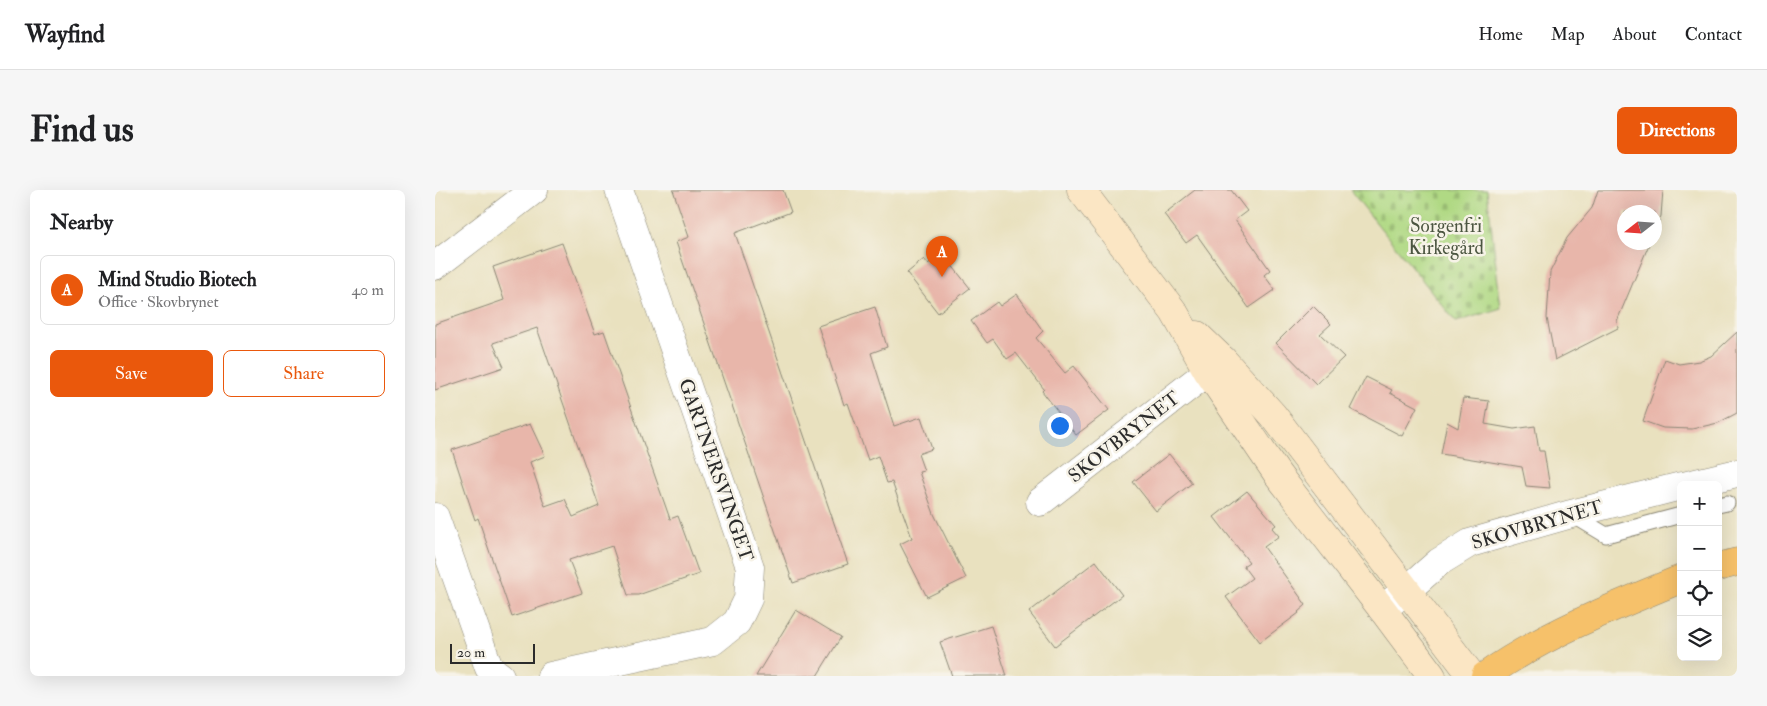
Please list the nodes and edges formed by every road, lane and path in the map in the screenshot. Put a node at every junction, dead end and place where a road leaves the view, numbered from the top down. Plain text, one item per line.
1 (534, 190) edge
2 (619, 190) edge
3 (1081, 190) edge
4 (435, 266) edge
5 (1215, 366) junction
6 (1737, 472) edge
7 (1702, 481) edge
8 (1677, 487) edge
9 (1040, 502) dead end
10 (1571, 514) junction
11 (1677, 516) edge
12 (435, 517) edge
13 (1737, 562) edge
14 (1722, 566) edge
15 (1677, 581) edge
16 (1407, 590) junction
17 (1383, 609) junction
18 (500, 676) edge
19 (551, 676) edge
20 (1432, 676) edge
21 (1472, 676) edge
22 (1485, 676) edge

1 - 4 street
2 - 19 street, GARTNERSVINGET
3 - 5 street
5 - 9 street, SKOVBRYNET
5 - 16 street
5 - 17 street
6 - 7 street
8 - 10 street, SKOVBRYNET
10 - 11 lane
10 - 16 street, SKOVBRYNET
12 - 18 street
13 - 14 highway
15 - 22 highway
16 - 17 street, SKOVBRYNET
16 - 21 street
17 - 20 street

